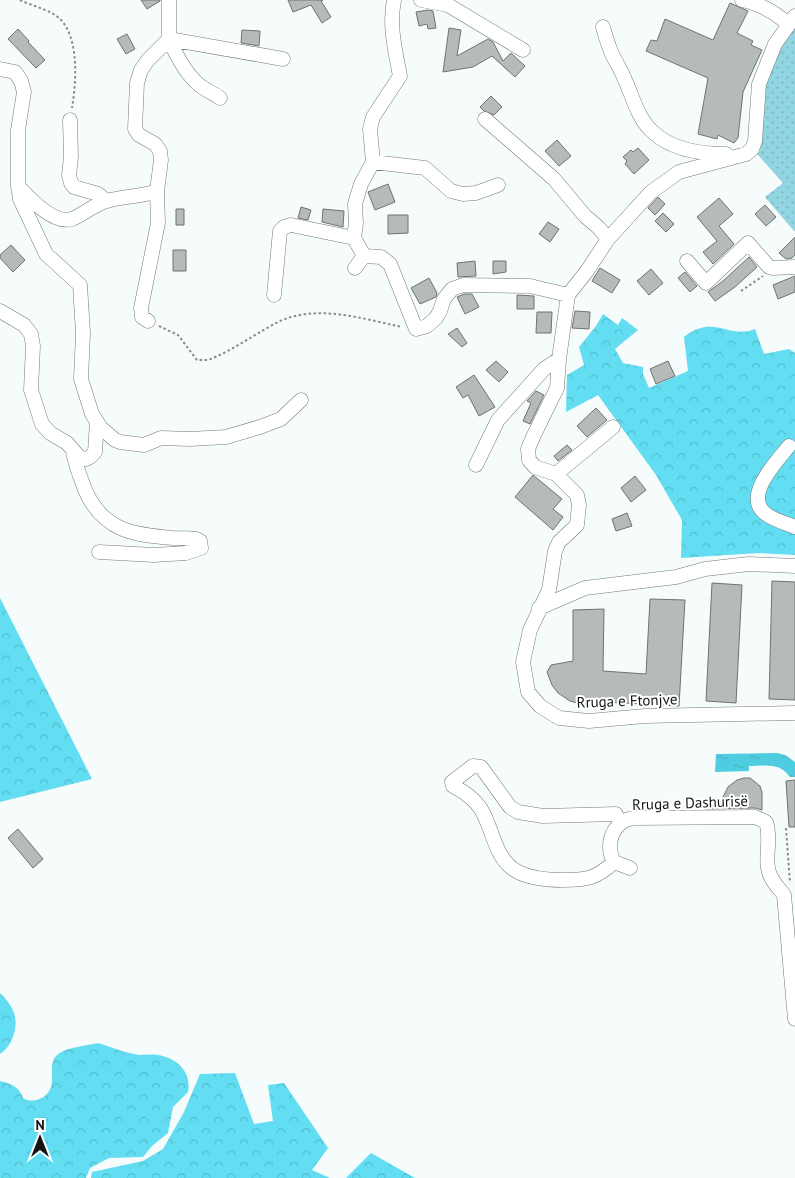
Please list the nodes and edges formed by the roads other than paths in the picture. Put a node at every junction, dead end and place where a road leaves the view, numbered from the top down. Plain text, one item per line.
1 (169, 0) edge
2 (394, 0) edge
3 (421, 0) edge
4 (742, 0) edge
5 (792, 20) edge
6 (603, 27) dead end
7 (169, 39) junction
8 (524, 50) dead end
9 (283, 59) dead end
10 (0, 69) edge
11 (220, 98) dead end
12 (486, 119) dead end
13 (70, 120) road end
14 (746, 154) junction
15 (373, 162) junction
16 (498, 185) dead end
17 (18, 186) junction
18 (158, 191) junction
19 (106, 201) junction
20 (354, 238) junction
21 (608, 239) junction
22 (364, 256) junction
23 (687, 261) dead end
24 (795, 267) edge
25 (355, 268) dead end
26 (274, 295) dead end
27 (568, 295) junction
28 (0, 311) edge
29 (148, 321) road end
30 (559, 359) junction
31 (301, 400) dead end
32 (97, 422) junction
33 (613, 427) dead end
34 (789, 446) dead end
35 (73, 451) junction
36 (476, 465) dead end
37 (556, 474) junction
38 (795, 527) edge
39 (99, 552) dead end
40 (795, 566) edge
41 (539, 608) junction
42 (795, 713) edge
43 (616, 814) dead end
44 (614, 862) junction
45 (630, 868) dead end
46 (795, 1019) edge

1 - 7 street
2 - 15 street
3 - 8 street
4 - 5 street
5 - 14 street
6 - 14 street
7 - 9 street
7 - 11 street
7 - 18 street
10 - 17 street
12 - 21 street
13 - 19 street
14 - 21 street
15 - 16 street
15 - 20 street
17 - 19 street
17 - 32 street
18 - 19 street
18 - 29 street
20 - 22 street
20 - 26 street
21 - 27 street
22 - 25 street
22 - 27 street
23 - 24 street
27 - 30 street
28 - 35 street
30 - 36 street
30 - 37 street
31 - 32 street
32 - 35 street
33 - 37 street
34 - 38 street
35 - 39 street
37 - 41 street, Rruga e Ftonjve
40 - 41 street
41 - 42 street, Rruga e Ftonjve
43 - 44 street
44 - 45 street
44 - 46 street, Rruga e Dashurisë

